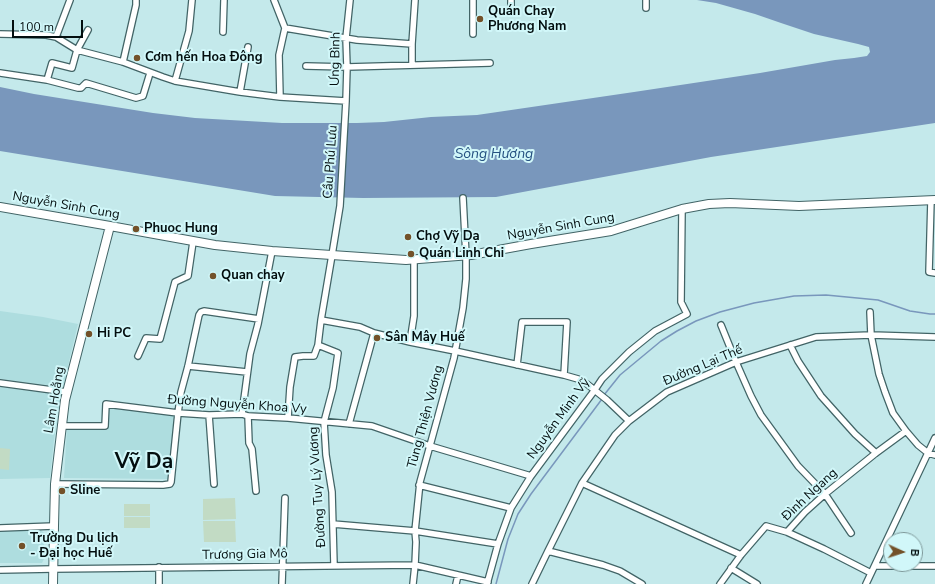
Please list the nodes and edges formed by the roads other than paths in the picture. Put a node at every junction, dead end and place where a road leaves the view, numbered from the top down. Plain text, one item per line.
1 (70, 0) edge
2 (136, 0) edge
3 (192, 0) edge
4 (224, 0) edge
5 (274, 0) edge
6 (350, 0) edge
7 (415, 0) edge
8 (473, 0) edge
9 (511, 0) edge
10 (646, 0) edge
11 (511, 7) dead end
12 (646, 8) dead end
13 (285, 28) junction
14 (88, 30) dead end
15 (223, 32) dead end
16 (473, 34) dead end
17 (1, 36) edge
18 (56, 37) junction
19 (346, 38) junction
20 (412, 44) junction
21 (248, 47) dead end
22 (77, 50) junction
23 (123, 62) junction
24 (490, 63) dead end
25 (412, 65) junction
26 (306, 66) dead end
27 (347, 67) junction
28 (0, 72) edge
29 (150, 72) junction
30 (47, 80) junction
31 (175, 81) junction
32 (240, 92) junction
33 (280, 98) junction
34 (346, 101) junction
35 (345, 119) joint
36 (464, 198) dead end
37 (933, 200) edge
38 (0, 207) edge
39 (682, 209) junction
40 (110, 226) junction
41 (193, 242) junction
42 (272, 251) junction
43 (332, 255) junction
44 (466, 256) junction
45 (414, 260) junction
46 (935, 272) edge
47 (870, 312) dead end
48 (259, 319) junction
49 (321, 320) junction
50 (721, 325) dead end
51 (374, 333) junction
52 (871, 335) junction
53 (935, 337) edge
54 (410, 342) junction
55 (318, 345) junction
56 (790, 345) junction
57 (455, 351) junction
58 (138, 356) dead end
59 (736, 362) junction
60 (517, 365) junction
61 (188, 366) junction
62 (247, 372) junction
63 (564, 375) junction
64 (0, 383) edge
65 (67, 392) junction
66 (597, 392) junction
67 (178, 413) junction
68 (242, 414) junction
69 (209, 415) junction
70 (248, 416) junction
71 (288, 418) junction
72 (628, 421) junction
73 (324, 422) junction
74 (349, 424) junction
75 (61, 426) junction
76 (906, 431) junction
77 (935, 438) edge
78 (430, 446) junction
79 (876, 453) junction
80 (928, 453) junction
81 (935, 456) edge
82 (531, 476) junction
83 (55, 484) junction
84 (214, 484) dead end
85 (582, 484) junction
86 (419, 485) junction
87 (256, 491) dead end
88 (825, 494) junction
89 (285, 498) dead end
90 (510, 508) junction
91 (333, 524) junction
92 (54, 526) junction
93 (0, 528) edge
94 (415, 531) junction
95 (787, 532) junction
96 (851, 533) dead end
97 (498, 544) junction
98 (548, 551) junction
99 (741, 555) junction
100 (334, 565) junction
101 (415, 565) junction
102 (282, 566) junction
103 (875, 566) junction
104 (935, 566) edge
105 (159, 567) junction
106 (731, 568) junction
107 (53, 569) junction
108 (0, 570) edge
109 (871, 572) junction
110 (458, 575) junction
111 (488, 583) edge
112 (53, 584) edge
113 (159, 584) edge
114 (282, 584) edge
115 (413, 584) edge
116 (456, 584) edge
117 (532, 584) edge
118 (642, 584) edge
119 (720, 584) edge
120 (757, 584) edge
121 (866, 584) edge

1 - 18 street
2 - 23 street
3 - 31 street
4 - 15 street
5 - 13 street
6 - 19 street, Ưng Bình
7 - 20 street
8 - 16 street
9 - 11 street
10 - 12 street
13 - 19 street
13 - 33 street
14 - 22 street
17 - 18 street
18 - 22 street
19 - 20 street
19 - 27 street, Ưng Bình
20 - 25 street
21 - 32 street
22 - 23 street
22 - 30 street
23 - 29 street
24 - 25 street
25 - 27 street
26 - 27 street
27 - 34 street, Ưng Bình
28 - 30 street
29 - 30 street
29 - 31 street
31 - 32 street
32 - 33 street
33 - 34 street
34 - 35 street, Ưng Bình
35 - 43 street, Cầu Phú Lưu
36 - 44 street, Tùng Thiện Vương
37 - 39 main road, Nguyễn Sinh Cung
37 - 46 street
38 - 40 main road, Nguyễn Sinh Cung
39 - 44 main road, Nguyễn Sinh Cung
39 - 66 street, Nguyễn Minh Vỹ
40 - 41 main road, Nguyễn Sinh Cung
40 - 65 main road, Lâm Hoằng
41 - 42 main road, Nguyễn Sinh Cung
41 - 58 street
42 - 43 main road, Nguyễn Sinh Cung
42 - 48 street
43 - 45 main road, Nguyễn Sinh Cung
43 - 49 street
44 - 45 main road, Nguyễn Sinh Cung
44 - 57 street, Tùng Thiện Vương
45 - 54 street
47 - 52 street
48 - 61 street
48 - 62 street
49 - 51 street
49 - 55 street
50 - 59 street
51 - 54 street
51 - 74 street
52 - 53 street, Đường Lại Thế
52 - 56 street, Đường Lại Thế
52 - 76 street
54 - 57 street
55 - 71 street
55 - 73 street, Đường Tuy Lý Vương
56 - 59 street, Đường Lại Thế
56 - 79 street
57 - 60 street
57 - 78 street, Tùng Thiện Vương
59 - 72 street, Đường Lại Thế
59 - 88 street
60 - 63 street
60 - 63 street
61 - 62 street
61 - 67 street
62 - 68 street
63 - 66 street
64 - 65 street
65 - 75 main road, Lâm Hoằng
66 - 72 street
66 - 82 street, Nguyễn Minh Vỹ
67 - 69 street, Đường Nguyễn Khoa Vy
67 - 75 street, Đường Nguyễn Khoa Vy
67 - 83 street
68 - 69 street, Đường Nguyễn Khoa Vy
68 - 70 street, Đường Nguyễn Khoa Vy
69 - 84 street
70 - 71 street, Đường Nguyễn Khoa Vy
70 - 87 street
71 - 73 street, Đường Nguyễn Khoa Vy
72 - 85 street, Đường Lại Thế
73 - 74 street, Đường Nguyễn Khoa Vy
73 - 91 street, Đường Tuy Lý Vương
74 - 78 street, Đường Nguyễn Khoa Vy
75 - 83 main road, Lâm Hoằng
76 - 79 street, Đình Ngang
76 - 80 street
77 - 80 street
78 - 82 street, Đường Nguyễn Khoa Vy
78 - 86 street, Tùng Thiện Vương
79 - 88 street, Đình Ngang
80 - 81 street
80 - 103 street
82 - 90 street, Nguyễn Minh Vỹ
83 - 92 main road, Lâm Hoằng
85 - 98 street, Đường Lại Thế
85 - 99 street
86 - 90 street
86 - 94 street, Tùng Thiện Vương
88 - 95 street, Đình Ngang
88 - 96 street
89 - 102 street
90 - 97 street, Nguyễn Minh Vỹ
91 - 94 street
91 - 100 street, Đường Tuy Lý Vương
92 - 93 street
92 - 107 main road, Lâm Hoằng
94 - 97 street
94 - 101 street, Tùng Thiện Vương
95 - 99 street, Đình Ngang
95 - 109 street
97 - 111 street, Nguyễn Minh Vỹ
98 - 117 street, Đường Lại Thế
98 - 118 street
99 - 106 street, Đình Ngang
100 - 101 street, Trương Gia Mô
100 - 102 street, Trương Gia Mô
101 - 110 street, Trương Gia Mô
101 - 115 street, Tùng Thiện Vương
102 - 105 street, Trương Gia Mô
102 - 114 street
103 - 104 street
103 - 109 street
105 - 107 street, Trương Gia Mô
105 - 113 street
106 - 119 street, Đình Ngang
106 - 120 street
107 - 108 street, Trương Gia Mô
107 - 112 main road, Lâm Hoằng
109 - 121 street
110 - 111 street, Trương Gia Mô
110 - 116 street

